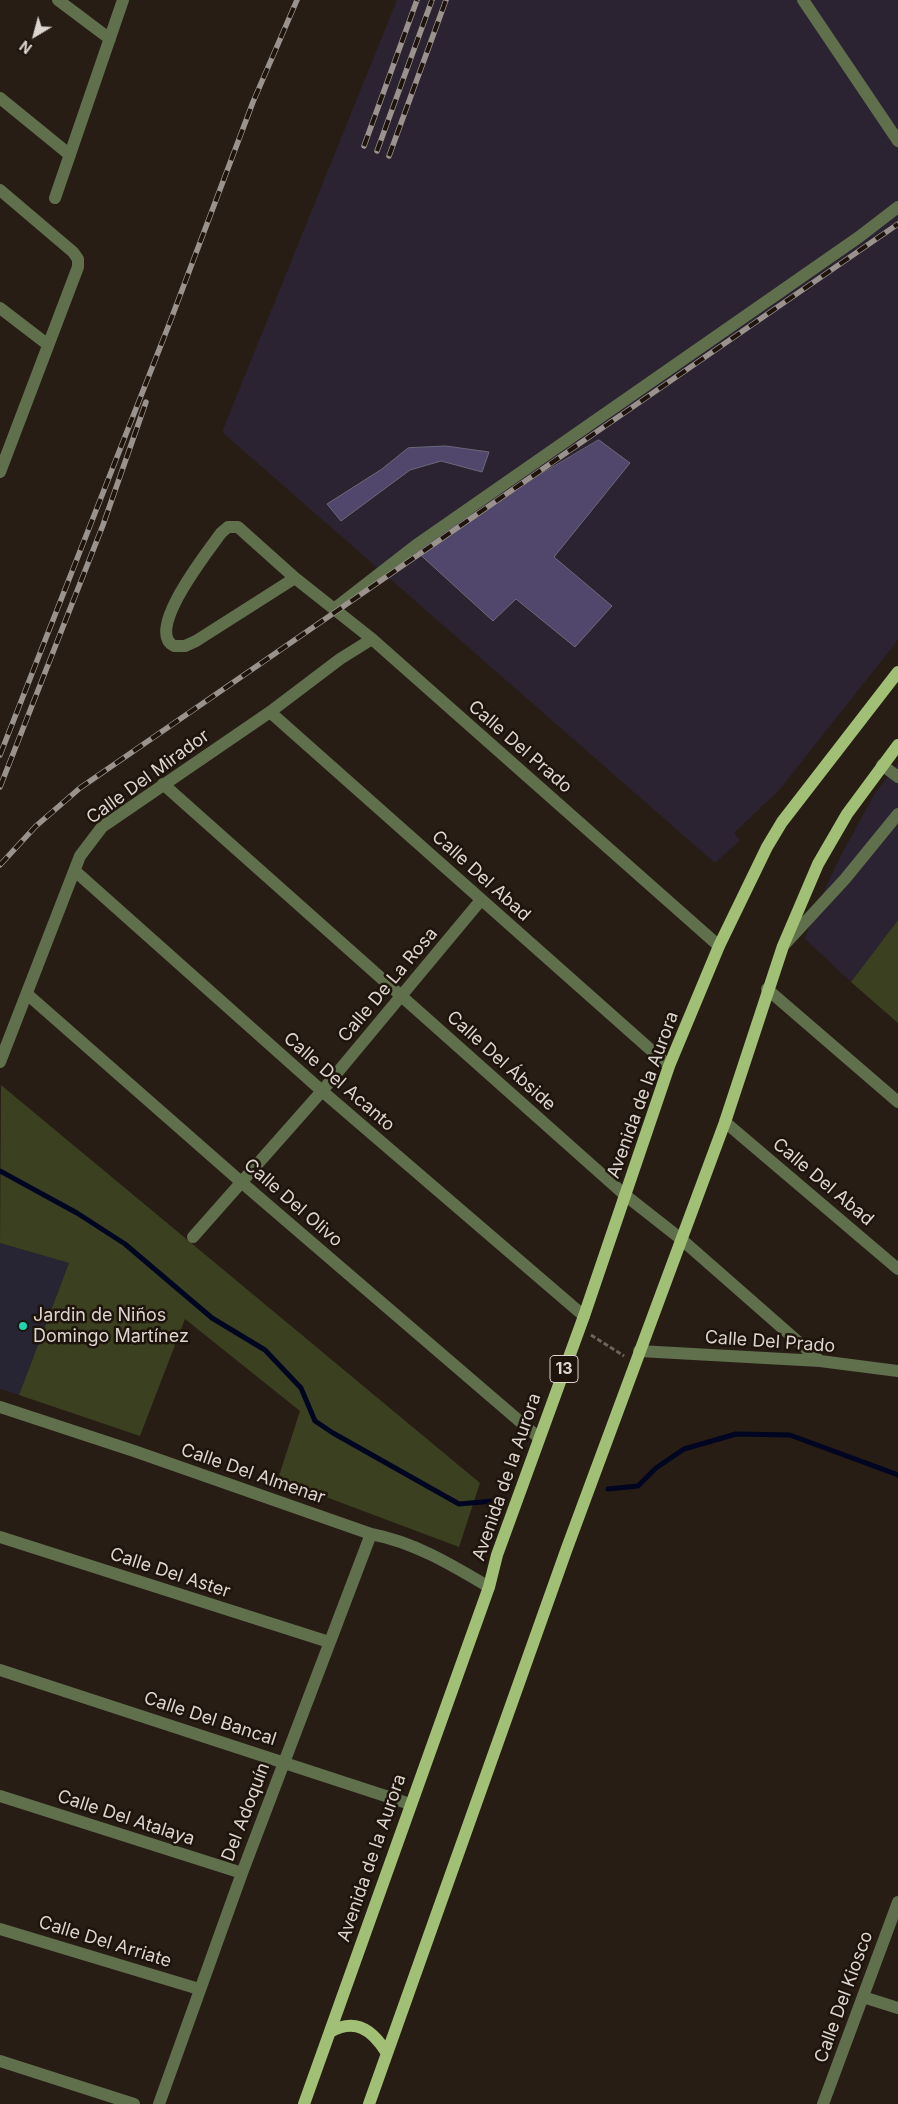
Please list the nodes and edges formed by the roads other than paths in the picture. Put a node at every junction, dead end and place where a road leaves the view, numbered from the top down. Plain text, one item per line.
1 (58, 0) edge
2 (123, 0) edge
3 (803, 0) edge
4 (110, 39) junction
5 (0, 98) edge
6 (898, 141) edge
7 (70, 156) junction
8 (0, 190) edge
9 (56, 198) dead end
10 (898, 207) edge
11 (0, 308) edge
12 (47, 344) junction
13 (3, 453) edge
14 (0, 472) edge
15 (295, 578) junction
16 (334, 609) junction
17 (372, 639) junction
18 (898, 672) edge
19 (270, 712) junction
20 (898, 745) edge
21 (882, 765) junction
22 (898, 777) edge
23 (162, 784) junction
24 (898, 814) edge
25 (75, 871) junction
26 (481, 900) junction
27 (719, 946) junction
28 (783, 946) junction
29 (768, 989) junction
30 (27, 994) junction
31 (402, 996) junction
32 (0, 1062) edge
33 (669, 1066) junction
34 (322, 1091) junction
35 (898, 1102) edge
36 (725, 1122) junction
37 (240, 1181) junction
38 (625, 1195) junction
39 (193, 1237) dead end
40 (681, 1239) junction
41 (898, 1269) edge
42 (581, 1322) junction
43 (637, 1357) junction
44 (820, 1361) junction
45 (898, 1371) edge
46 (0, 1407) edge
47 (538, 1437) junction
48 (371, 1534) junction
49 (0, 1537) edge
50 (489, 1587) junction
51 (329, 1642) junction
52 (0, 1670) edge
53 (285, 1762) junction
54 (0, 1796) edge
55 (410, 1804) junction
56 (242, 1873) junction
57 (898, 1902) edge
58 (0, 1929) edge
59 (200, 1990) junction
60 (863, 1997) junction
61 (898, 2008) edge
62 (330, 2032) junction
63 (386, 2052) junction
64 (0, 2061) edge
65 (134, 2104) edge
66 (159, 2104) edge
67 (304, 2104) edge
68 (369, 2104) edge
69 (823, 2104) edge

1 - 4 street
2 - 4 street
3 - 6 street
4 - 7 street
5 - 7 street
7 - 9 street
8 - 12 street
10 - 16 street
11 - 12 street
12 - 13 street
13 - 14 street
15 - 15 street, Calle Del Prado
15 - 16 street, Calle Del Prado
16 - 17 street, Calle Del Prado
17 - 19 street, Calle Del Mirador
17 - 27 street, Calle Del Prado
18 - 27 main road, Avenida de la Aurora / 13
19 - 23 street, Calle Del Mirador
19 - 26 street, Calle Del Abad
20 - 21 main road
21 - 22 street
21 - 28 main road
23 - 25 street, Calle Del Mirador
23 - 31 street, Calle Del Ábside
24 - 28 street
25 - 30 street, Calle Del Mirador
25 - 34 street, Calle Del Acanto
26 - 31 street, Calle De La Rosa
26 - 33 street, Calle Del Abad
27 - 33 main road, Avenida de la Aurora / 13
28 - 29 main road
29 - 35 street
29 - 36 main road
30 - 32 street, Calle Del Mirador
30 - 37 street, Calle Del Olivo
31 - 34 street, Calle De La Rosa
31 - 38 street, Calle Del Ábside
33 - 38 main road, Avenida de la Aurora / 13
34 - 37 street, Calle De La Rosa
34 - 42 street, Calle Del Acanto
36 - 40 main road
36 - 41 street, Calle Del Abad
37 - 39 street, Calle De La Rosa
37 - 47 street, Calle Del Olivo
38 - 40 street, Calle Del Ábside
38 - 42 main road, Avenida de la Aurora / 13
40 - 43 main road
40 - 44 street, Calle Del Ábside
42 - 47 main road, Avenida de la Aurora / 13
43 - 44 street, Calle Del Prado
43 - 63 main road
44 - 45 street, Calle Del Prado
46 - 48 street, Calle Del Almenar
47 - 50 main road, Avenida de la Aurora / 13
48 - 50 street, Calle Del Almenar
48 - 51 street, Del Adoquín
49 - 51 street, Calle Del Aster
50 - 55 main road, Avenida de la Aurora / 13
51 - 53 street, Del Adoquín
52 - 53 street, Calle Del Bancal
53 - 55 street, Calle Del Bancal
53 - 56 street, Del Adoquín
54 - 56 street, Calle Del Atalaya
55 - 62 main road, Avenida de la Aurora / 13
56 - 59 street, Del Adoquín
57 - 60 street, Calle Del Kiosco
58 - 59 street, Calle Del Arriate
59 - 66 street, Del Adoquín
60 - 61 street
60 - 69 street, Calle Del Kiosco
62 - 63 main road
62 - 67 main road, Avenida de la Aurora / 13
63 - 68 main road
64 - 65 street

